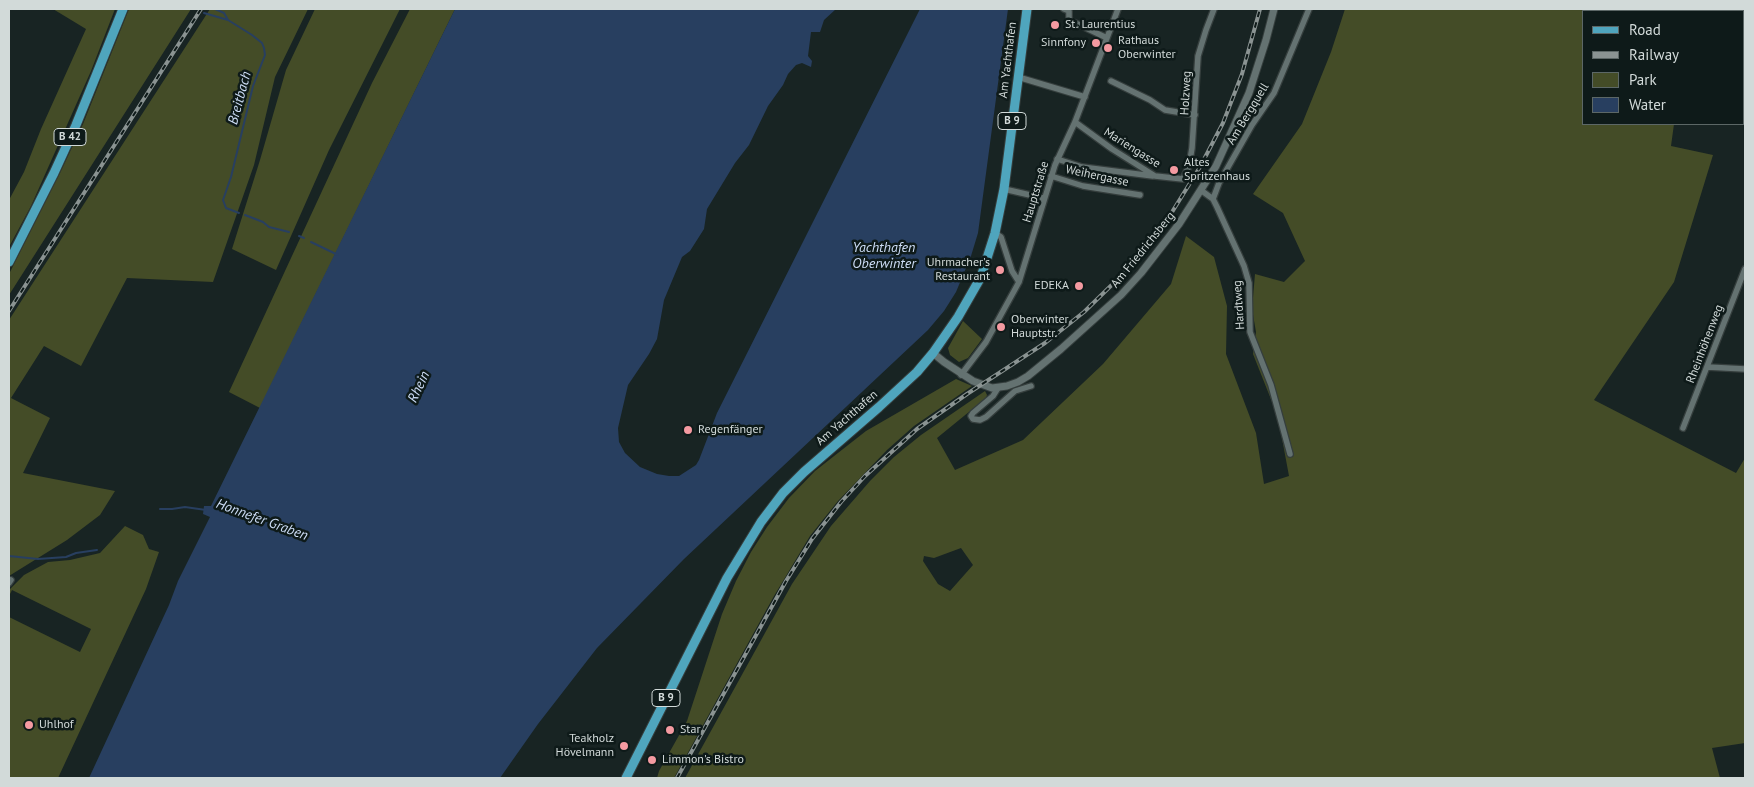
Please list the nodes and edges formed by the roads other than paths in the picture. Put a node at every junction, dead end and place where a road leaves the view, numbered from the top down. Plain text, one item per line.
1 (123, 9) edge
2 (1027, 9) edge
3 (1064, 9) edge
4 (1118, 9) edge
5 (1214, 9) edge
6 (1274, 9) edge
7 (1309, 9) edge
8 (1106, 41) junction
9 (1018, 77) junction
10 (1111, 81) dead end
11 (1085, 97) junction
12 (1195, 115) junction
13 (1075, 122) junction
14 (1057, 159) junction
15 (1051, 176) junction
16 (1155, 176) junction
17 (1183, 179) joint
18 (1004, 189) junction
19 (1202, 191) junction
20 (1140, 195) dead end
21 (1043, 198) junction
22 (1212, 199) junction
23 (995, 233) junction
24 (9, 262) edge
25 (1745, 269) edge
26 (1019, 282) junction
27 (933, 353) junction
28 (1707, 367) junction
29 (1745, 369) edge
30 (961, 375) junction
31 (1032, 386) dead end
32 (998, 388) junction
33 (1683, 428) dead end
34 (1290, 454) dead end
35 (626, 778) edge

1 - 24 main road, B 42
2 - 9 main road, Am Yachthafen / B 9
3 - 8 street
4 - 8 street, Hauptstraße
5 - 12 street, Holzweg
6 - 19 street, Am Friedrichsberg
7 - 22 street, Am Bergquell
8 - 11 street, Hauptstraße
9 - 11 street
9 - 18 main road, Am Yachthafen / B 9
10 - 12 street
11 - 13 street, Hauptstraße
12 - 17 street, Holzweg
13 - 14 street, Hauptstraße
13 - 16 street, Mariengasse
14 - 15 street, Hauptstraße
14 - 16 street
15 - 20 street, Weihergasse
15 - 21 street, Hauptstraße
16 - 17 street, Mariengasse
18 - 21 street
18 - 23 main road, Am Yachthafen / B 9
19 - 22 street, Hardtweg
19 - 32 street, Am Friedrichsberg
21 - 26 street, Hauptstraße
22 - 34 street, Hardtweg
23 - 26 street
23 - 27 main road, Am Yachthafen / B 9
25 - 28 street, Rheinhöhenweg
26 - 30 street, Hauptstraße
27 - 30 street
27 - 35 main road, Am Yachthafen / B 9
28 - 29 street
28 - 33 street, Rheinhöhenweg
30 - 32 street
31 - 32 street

